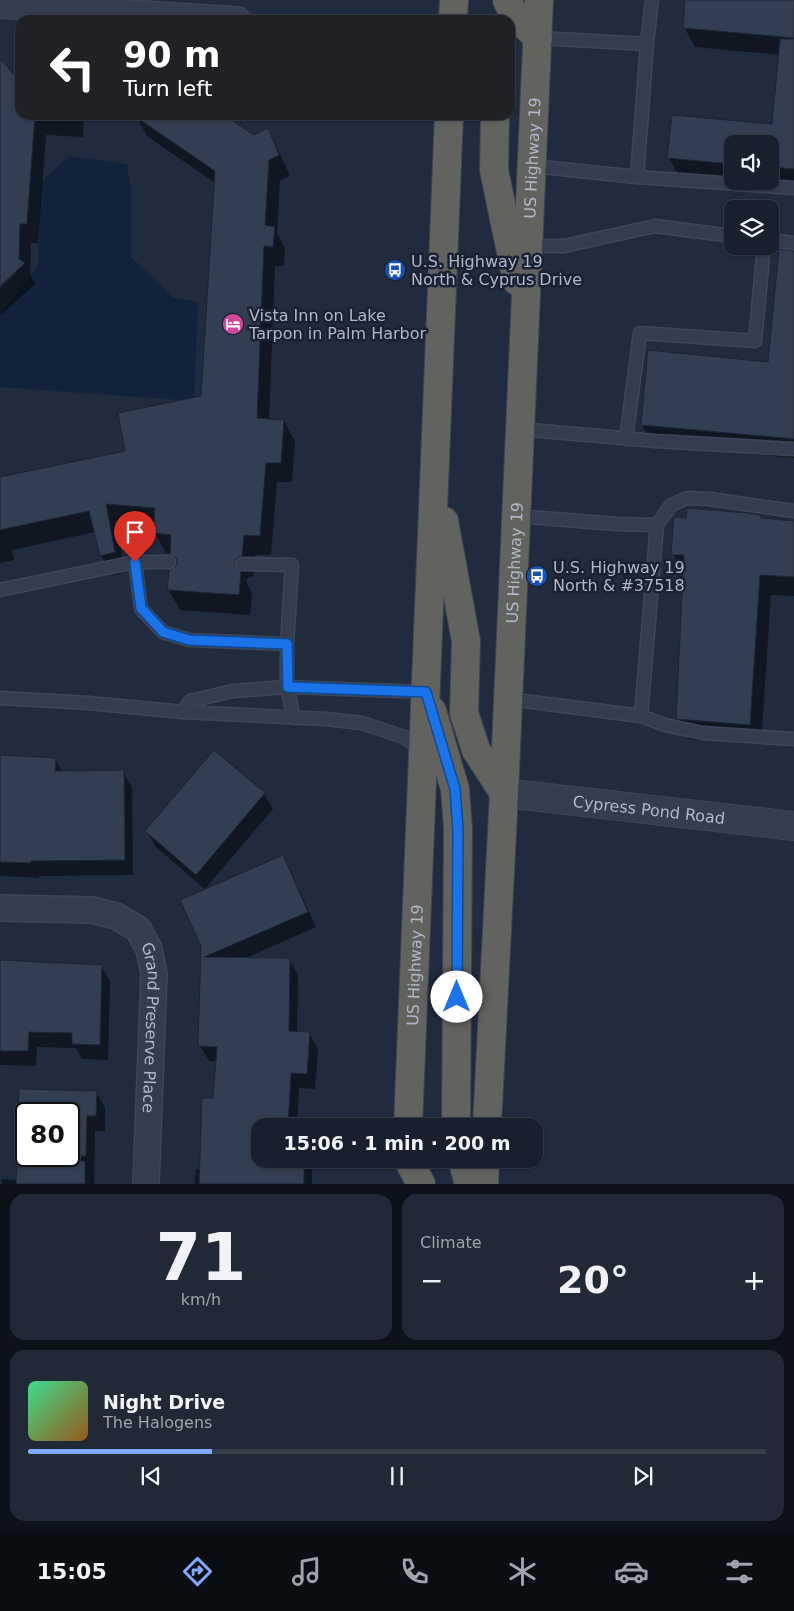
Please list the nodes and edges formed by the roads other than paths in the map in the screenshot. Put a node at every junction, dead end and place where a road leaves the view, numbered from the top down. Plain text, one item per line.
1 (454, 0) edge
2 (507, 0) edge
3 (539, 0) edge
4 (652, 0) edge
5 (2, 7) edge
6 (147, 15) edge
7 (453, 15) edge
8 (514, 15) edge
9 (515, 16) edge
10 (538, 38) junction
11 (647, 44) junction
12 (449, 120) edge
13 (495, 120) edge
14 (532, 166) junction
15 (636, 177) junction
16 (794, 188) edge
17 (724, 235) edge
18 (779, 241) edge
19 (794, 243) edge
20 (528, 246) junction
21 (763, 255) edge
22 (525, 319) junction
23 (520, 429) junction
24 (626, 438) junction
25 (794, 449) edge
26 (435, 471) junction
27 (794, 511) edge
28 (516, 516) junction
29 (657, 525) junction
30 (135, 562) junction
31 (169, 562) dead end
32 (242, 564) dead end
33 (0, 590) edge
34 (287, 644) junction
35 (288, 687) junction
36 (426, 692) junction
37 (0, 698) edge
38 (508, 699) junction
39 (183, 712) junction
40 (641, 716) junction
41 (294, 718) junction
42 (794, 739) edge
43 (424, 750) junction
44 (504, 793) junction
45 (794, 826) edge
46 (0, 908) edge
47 (408, 1118) edge
48 (456, 1118) edge
49 (487, 1118) edge
50 (407, 1168) edge
51 (412, 1168) edge
52 (465, 1168) edge
53 (485, 1168) edge
54 (146, 1184) edge
55 (406, 1184) edge
56 (421, 1184) edge
57 (469, 1184) edge
58 (484, 1184) edge

1 - 7 highway
2 - 8 highway
3 - 10 highway, US Highway 19
4 - 11 lane
5 - 6 street
9 - 10 highway
10 - 11 lane
10 - 14 highway, US Highway 19
11 - 15 lane
12 - 26 highway, US Highway 19
13 - 22 highway
14 - 15 lane
14 - 20 highway, US Highway 19
15 - 16 lane
17 - 20 lane
18 - 19 lane
20 - 22 highway, US Highway 19
21 - 24 lane
22 - 23 highway, US Highway 19
23 - 24 lane
23 - 28 highway, US Highway 19
24 - 25 lane
26 - 36 highway, US Highway 19
26 - 44 highway
27 - 29 lane
28 - 29 lane
28 - 38 highway, US Highway 19
29 - 40 lane
30 - 31 lane
30 - 33 lane
30 - 34 lane
32 - 34 lane
34 - 35 lane
35 - 36 lane
35 - 39 lane
35 - 41 lane
36 - 43 highway, US Highway 19
36 - 48 highway
37 - 39 lane
38 - 40 lane
38 - 44 highway, US Highway 19
39 - 41 lane
40 - 42 lane
41 - 43 lane
43 - 47 highway, US Highway 19
44 - 45 street, Cypress Pond Road
44 - 49 highway, US Highway 19
46 - 54 street, Grand Preserve Place
50 - 55 highway
51 - 56 highway
52 - 57 highway
53 - 58 highway

